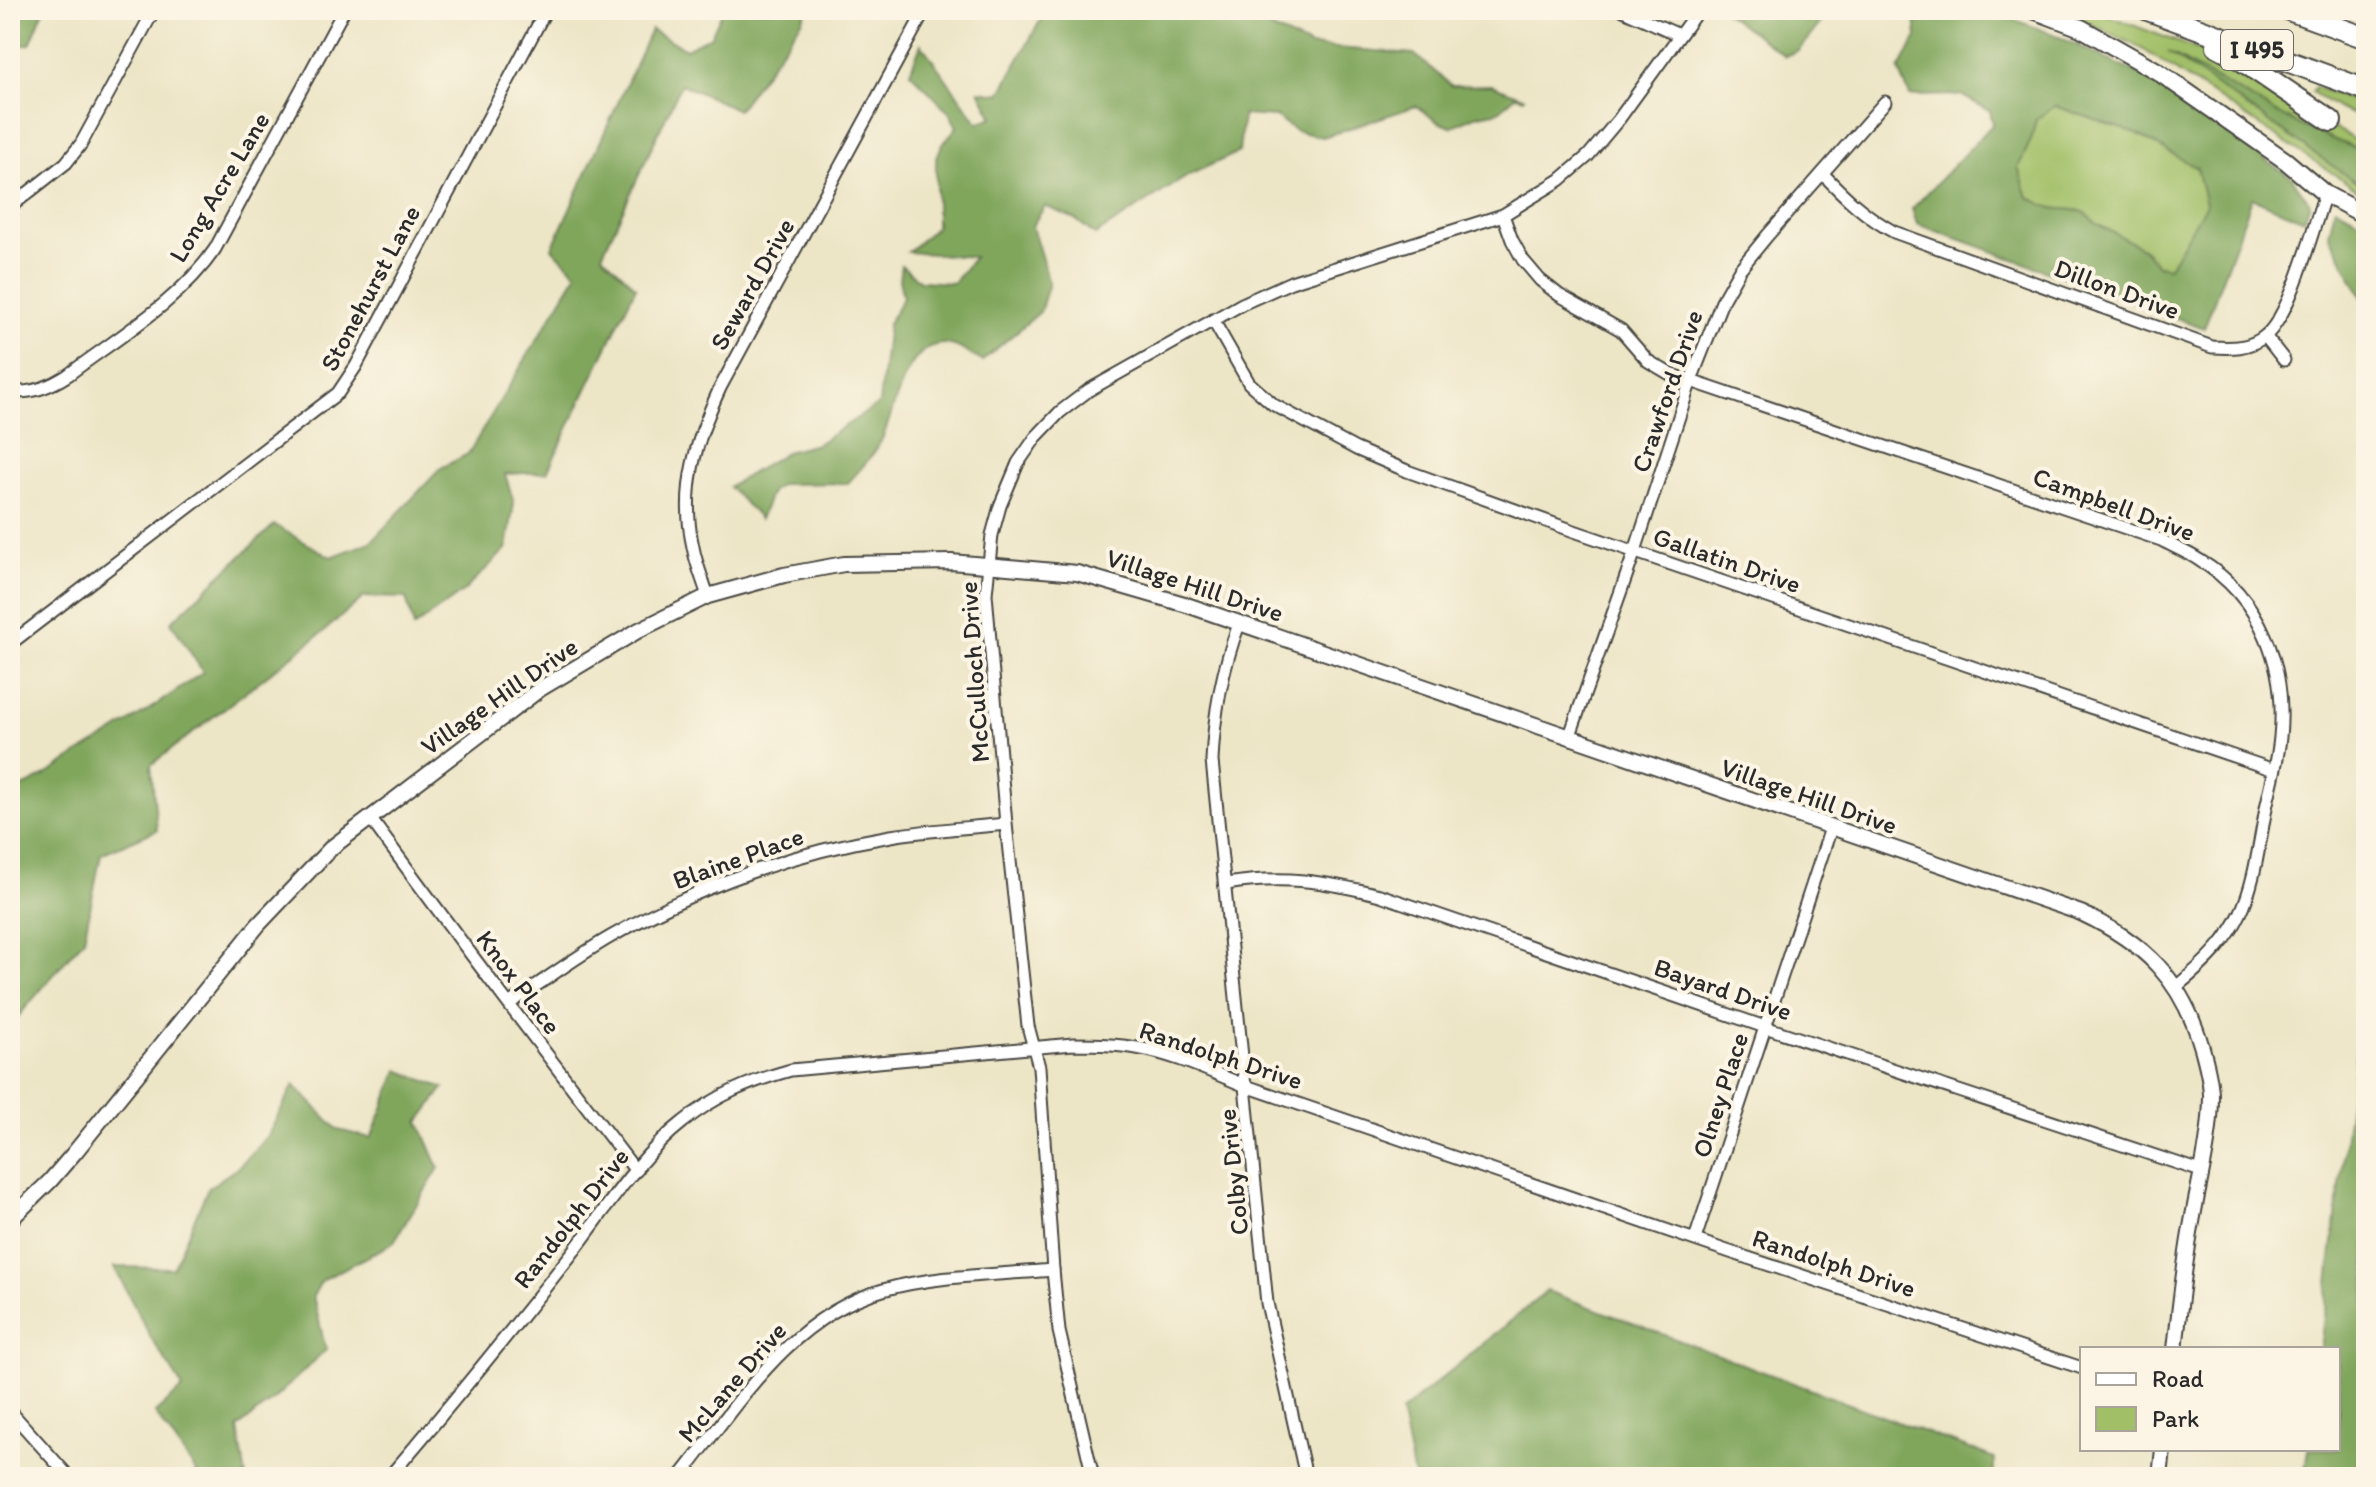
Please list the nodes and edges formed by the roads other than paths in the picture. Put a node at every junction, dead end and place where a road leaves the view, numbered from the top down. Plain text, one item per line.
1 (154, 10) edge
2 (344, 10) edge
3 (546, 10) edge
4 (925, 10) edge
5 (1623, 10) edge
6 (1698, 10) edge
7 (2033, 10) edge
8 (2146, 10) edge
9 (2289, 10) edge
10 (1679, 35) junction
11 (2366, 38) edge
12 (2366, 90) edge
13 (1885, 102) dead end
14 (2331, 121) dead end
15 (1823, 174) junction
16 (2325, 194) junction
17 (10, 207) edge
18 (1503, 215) junction
19 (2366, 216) edge
20 (1213, 320) junction
21 (2265, 336) junction
22 (2284, 360) dead end
23 (1691, 380) junction
24 (10, 391) edge
25 (1635, 551) junction
26 (989, 564) junction
27 (708, 596) junction
28 (1239, 624) junction
29 (10, 644) edge
30 (1569, 738) junction
31 (2274, 770) junction
32 (370, 818) junction
33 (1006, 824) junction
34 (1831, 828) junction
35 (1226, 884) junction
36 (2177, 986) junction
37 (510, 1003) junction
38 (1765, 1027) junction
39 (1034, 1047) junction
40 (1246, 1086) junction
41 (636, 1171) junction
42 (2201, 1171) junction
43 (10, 1220) edge
44 (1695, 1239) junction
45 (1053, 1270) junction
46 (2175, 1347) edge
47 (2080, 1367) edge
48 (10, 1411) edge
49 (2163, 1451) edge
50 (69, 1477) edge
51 (389, 1477) edge
52 (680, 1477) edge
53 (1093, 1477) edge
54 (1306, 1477) edge
55 (2160, 1477) edge

1 - 17 street
2 - 24 street, Long Acre Lane
3 - 29 street, Stonehurst Lane
4 - 27 street, Seward Drive
5 - 10 street
6 - 10 street, McCulloch Drive
7 - 16 main road
8 - 12 highway, I 495
8 - 14 highway
9 - 11 highway, I 495
10 - 18 street, McCulloch Drive
13 - 15 street, Crawford Drive
15 - 21 street, Dillon Drive
15 - 23 street, Crawford Drive
16 - 19 main road
16 - 21 street
18 - 20 street, McCulloch Drive
18 - 23 street, Campbell Drive
20 - 25 street, Gallatin Drive
20 - 26 street, McCulloch Drive
21 - 22 street
23 - 25 street, Crawford Drive
23 - 31 street, Campbell Drive
25 - 30 street, Crawford Drive
25 - 31 street, Gallatin Drive
26 - 27 street, Village Hill Drive
26 - 28 street, Village Hill Drive
26 - 33 street, McCulloch Drive
27 - 32 street, Village Hill Drive
28 - 30 street, Village Hill Drive
28 - 35 street, Colby Drive
30 - 34 street, Village Hill Drive
31 - 36 street, Campbell Drive
32 - 37 street, Knox Place
32 - 43 street, Village Hill Drive
33 - 37 street, Blaine Place
33 - 39 street, McCulloch Drive
34 - 36 street, Village Hill Drive
34 - 38 street, Olney Place
35 - 38 street, Bayard Drive
35 - 40 street, Colby Drive
36 - 42 street, Village Hill Drive
37 - 41 street, Knox Place
38 - 42 street, Bayard Drive
38 - 44 street, Olney Place
39 - 40 street, Randolph Drive
39 - 41 street, Randolph Drive
39 - 45 street, McCulloch Drive
40 - 44 street, Randolph Drive
40 - 54 street, Colby Drive
41 - 51 street, Randolph Drive
42 - 46 street, Village Hill Drive
44 - 47 street, Randolph Drive
45 - 52 street, McLane Drive
45 - 53 street, McCulloch Drive
48 - 50 street
49 - 55 street

